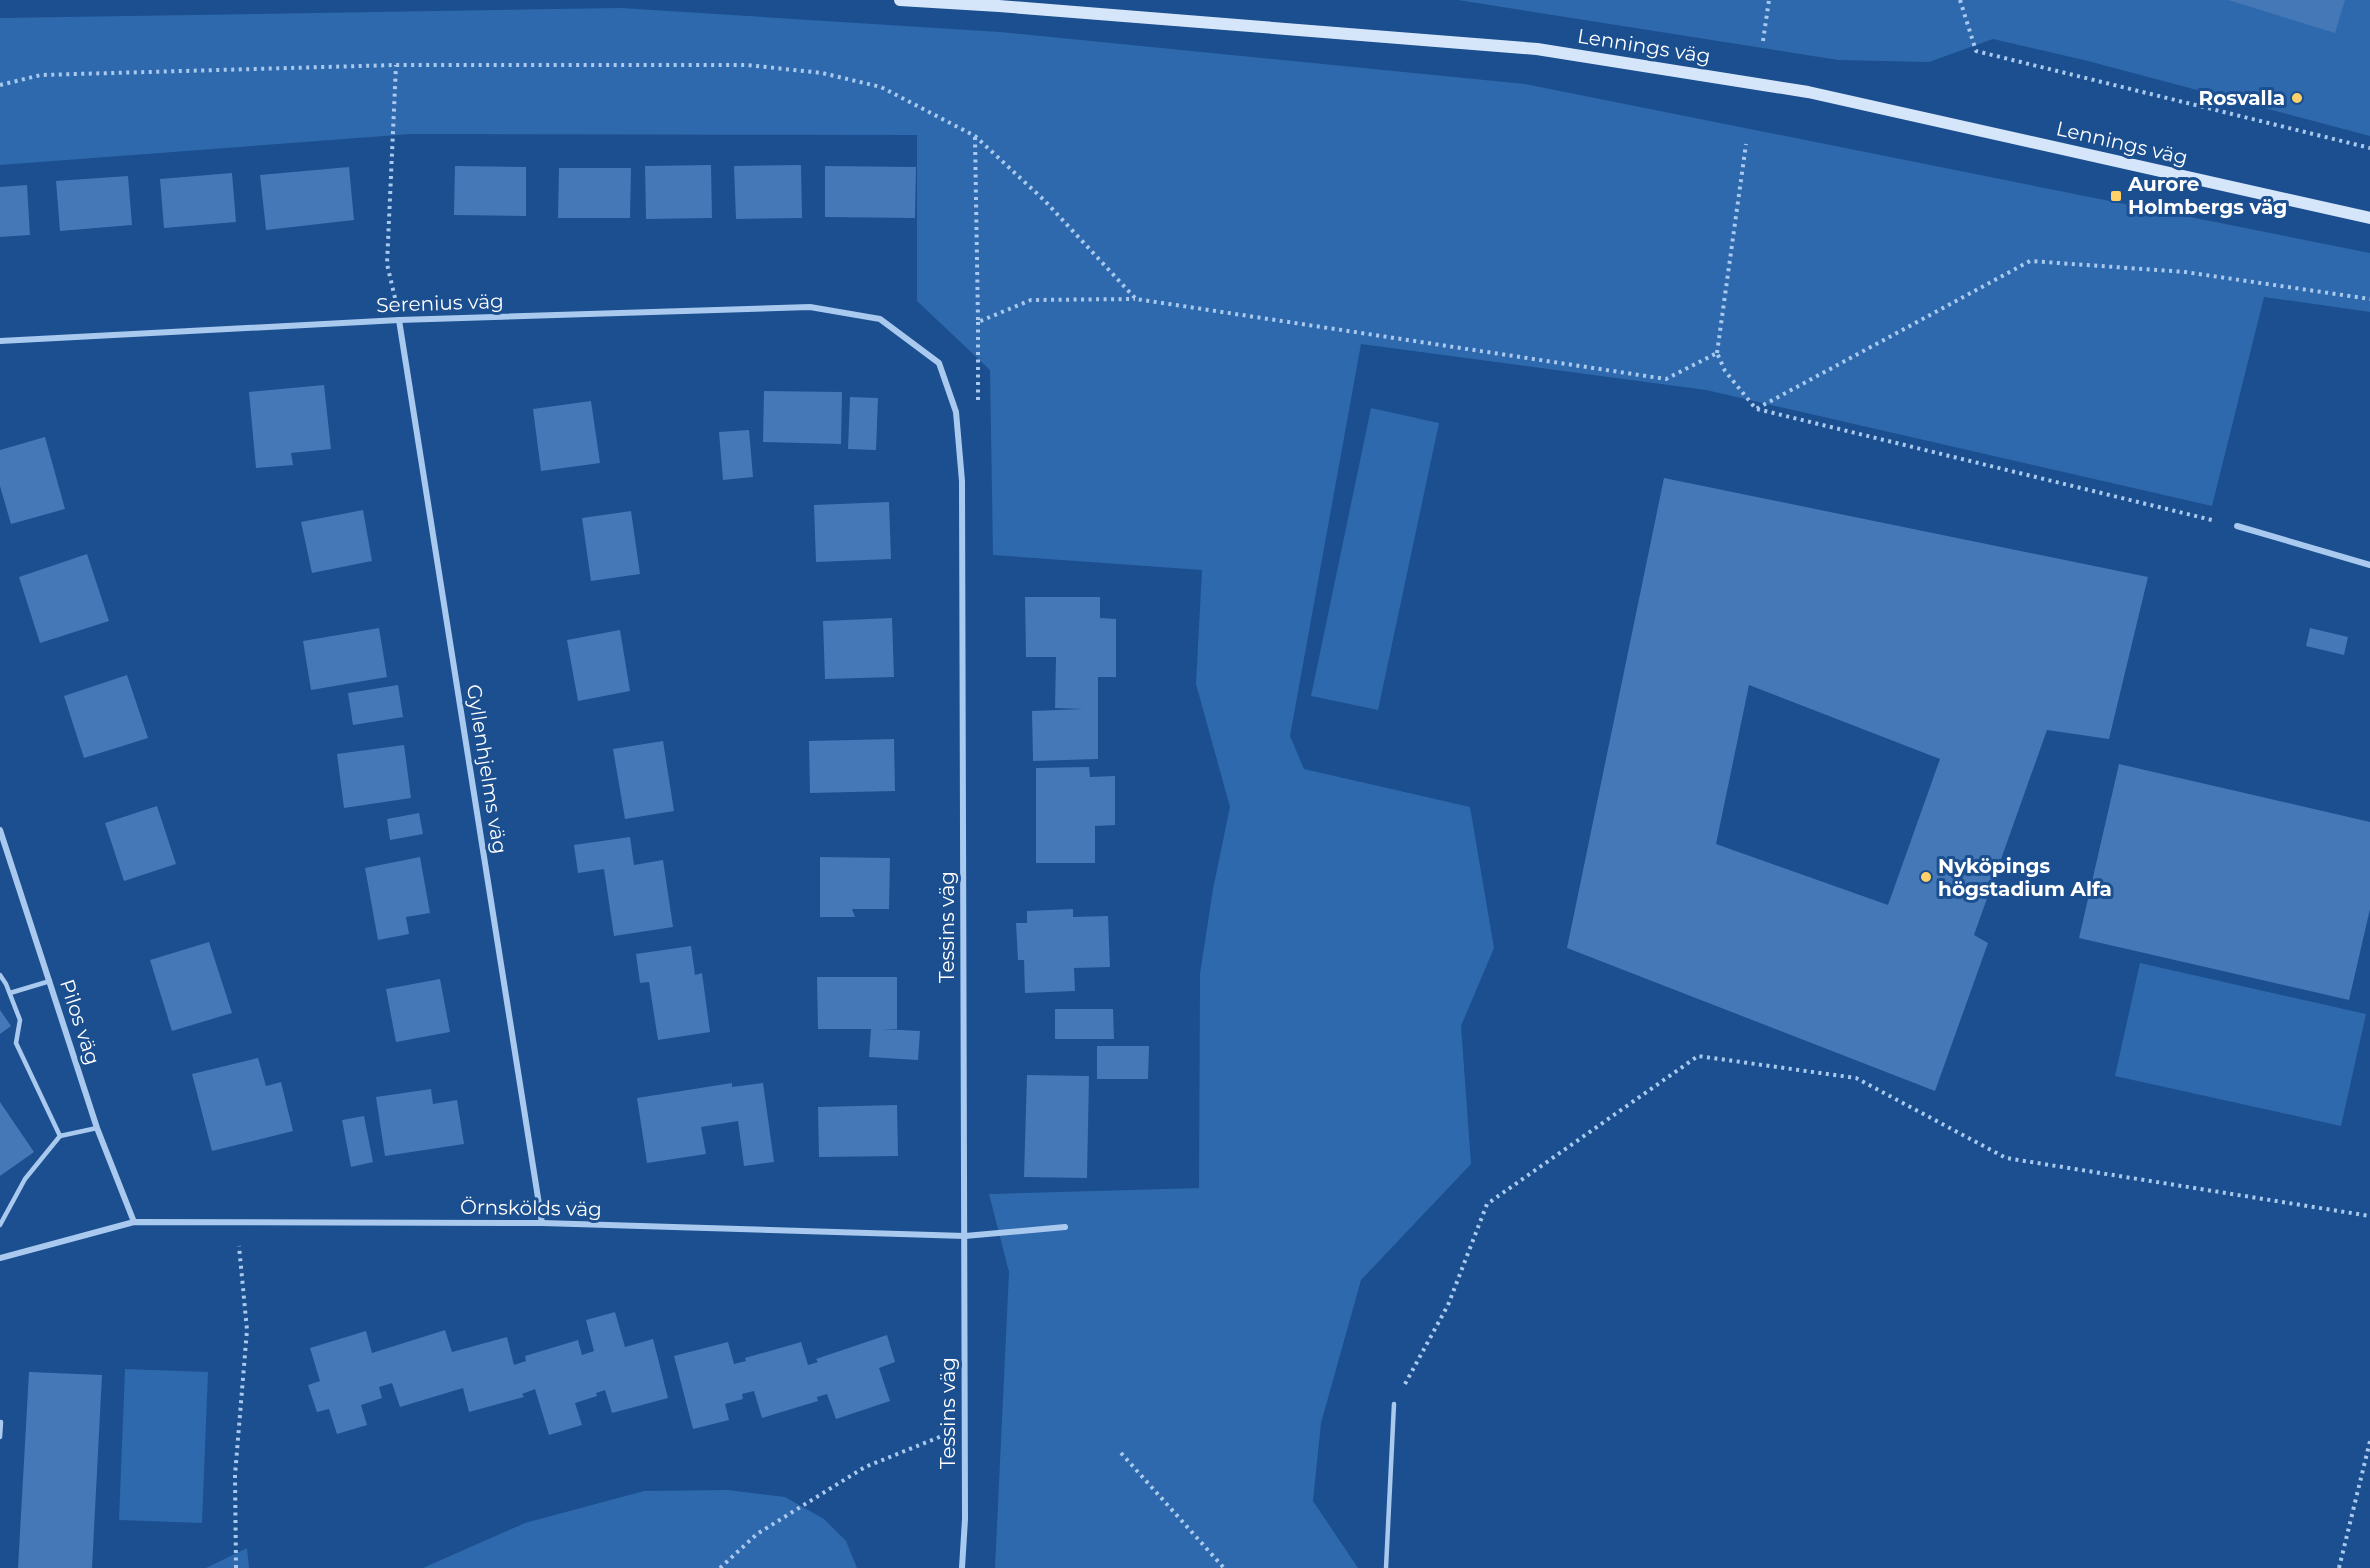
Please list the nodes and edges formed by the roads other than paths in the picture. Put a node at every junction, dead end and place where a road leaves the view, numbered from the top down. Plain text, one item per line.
1 (900, 0) edge
2 (2370, 218) edge
3 (880, 319) joint
4 (399, 321) junction
5 (0, 341) edge
6 (2237, 526) road end
7 (2370, 565) edge
8 (0, 830) edge
9 (0, 975) edge
10 (50, 981) junction
11 (10, 993) junction
12 (97, 1128) junction
13 (60, 1136) junction
14 (134, 1222) junction
15 (542, 1223) junction
16 (0, 1225) edge
17 (1065, 1227) dead end
18 (965, 1236) junction
19 (0, 1258) edge
20 (1394, 1404) road end
21 (1, 1422) edge
22 (0, 1437) edge
23 (962, 1568) edge
24 (1386, 1568) edge

1 - 2 main road, Lennings väg
3 - 4 street, Serenius väg
3 - 18 street, Tessins väg
4 - 5 street, Serenius väg
4 - 15 street, Gyllenhjelms väg
6 - 7 street
8 - 10 street, Pilos väg
9 - 11 lane
10 - 11 lane
10 - 12 street, Pilos väg
11 - 13 lane
12 - 13 lane
12 - 14 street, Pilos väg
13 - 16 lane
14 - 15 street, Örnskölds väg
14 - 19 street, Örnskölds väg
15 - 18 street, Örnskölds väg
17 - 18 street, Örnskölds väg
18 - 23 street, Tessins väg
20 - 24 lane
21 - 22 lane

